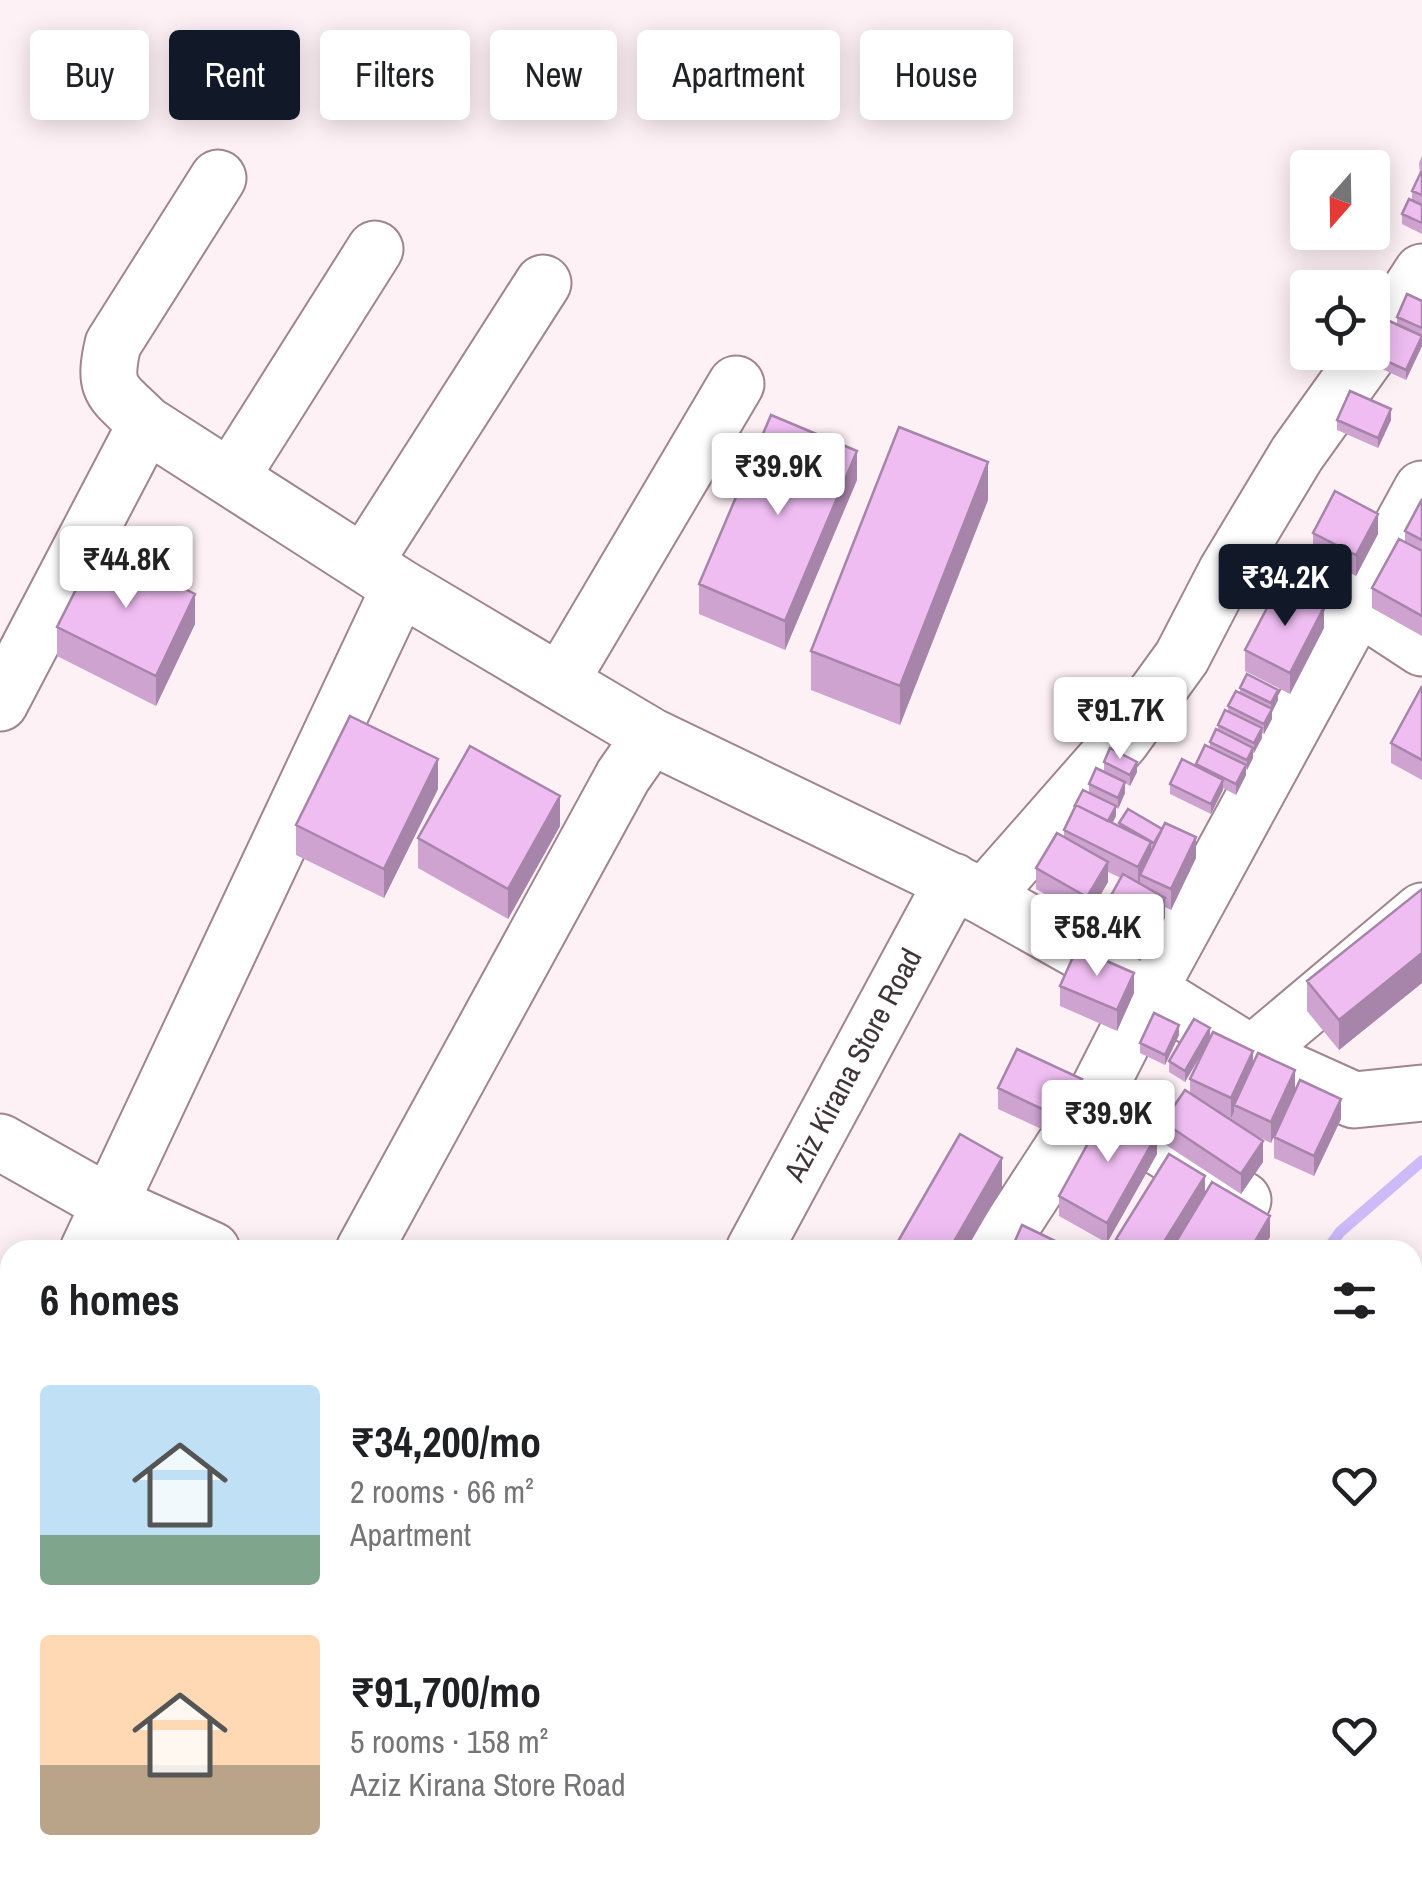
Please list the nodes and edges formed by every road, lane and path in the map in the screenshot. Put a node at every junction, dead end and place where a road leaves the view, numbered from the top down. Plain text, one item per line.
1 (218, 178) dead end
2 (376, 249) dead end
3 (1420, 280) edge
4 (543, 283) dead end
5 (1390, 323) edge
6 (1357, 370) edge
7 (736, 384) dead end
8 (146, 424) junction
9 (231, 476) junction
10 (1422, 489) edge
11 (382, 575) junction
12 (1358, 606) junction
13 (1422, 648) edge
14 (560, 682) junction
15 (0, 703) edge
16 (651, 736) junction
17 (968, 889) junction
18 (1422, 911) edge
19 (1150, 990) junction
20 (1252, 1054) junction
21 (1422, 1093) edge
22 (1091, 1104) junction
23 (0, 1142) edge
24 (1243, 1200) edge
25 (99, 1227) edge
26 (1006, 1235) edge
27 (163, 1240) edge
28 (369, 1240) edge
29 (760, 1240) edge

1 - 8 street
2 - 9 street
3 - 5 street, Aziz Kirana Store Road
4 - 11 street
6 - 17 street, Aziz Kirana Store Road
7 - 14 street
8 - 9 street
8 - 15 street
9 - 11 street
10 - 12 street
11 - 14 street
11 - 25 street
12 - 13 street
12 - 19 street
14 - 16 street
16 - 17 street
16 - 28 street
17 - 19 street
17 - 29 street, Aziz Kirana Store Road
18 - 20 street
19 - 20 street
19 - 22 street
20 - 21 street
22 - 24 street
22 - 26 street
23 - 25 street
25 - 27 street

